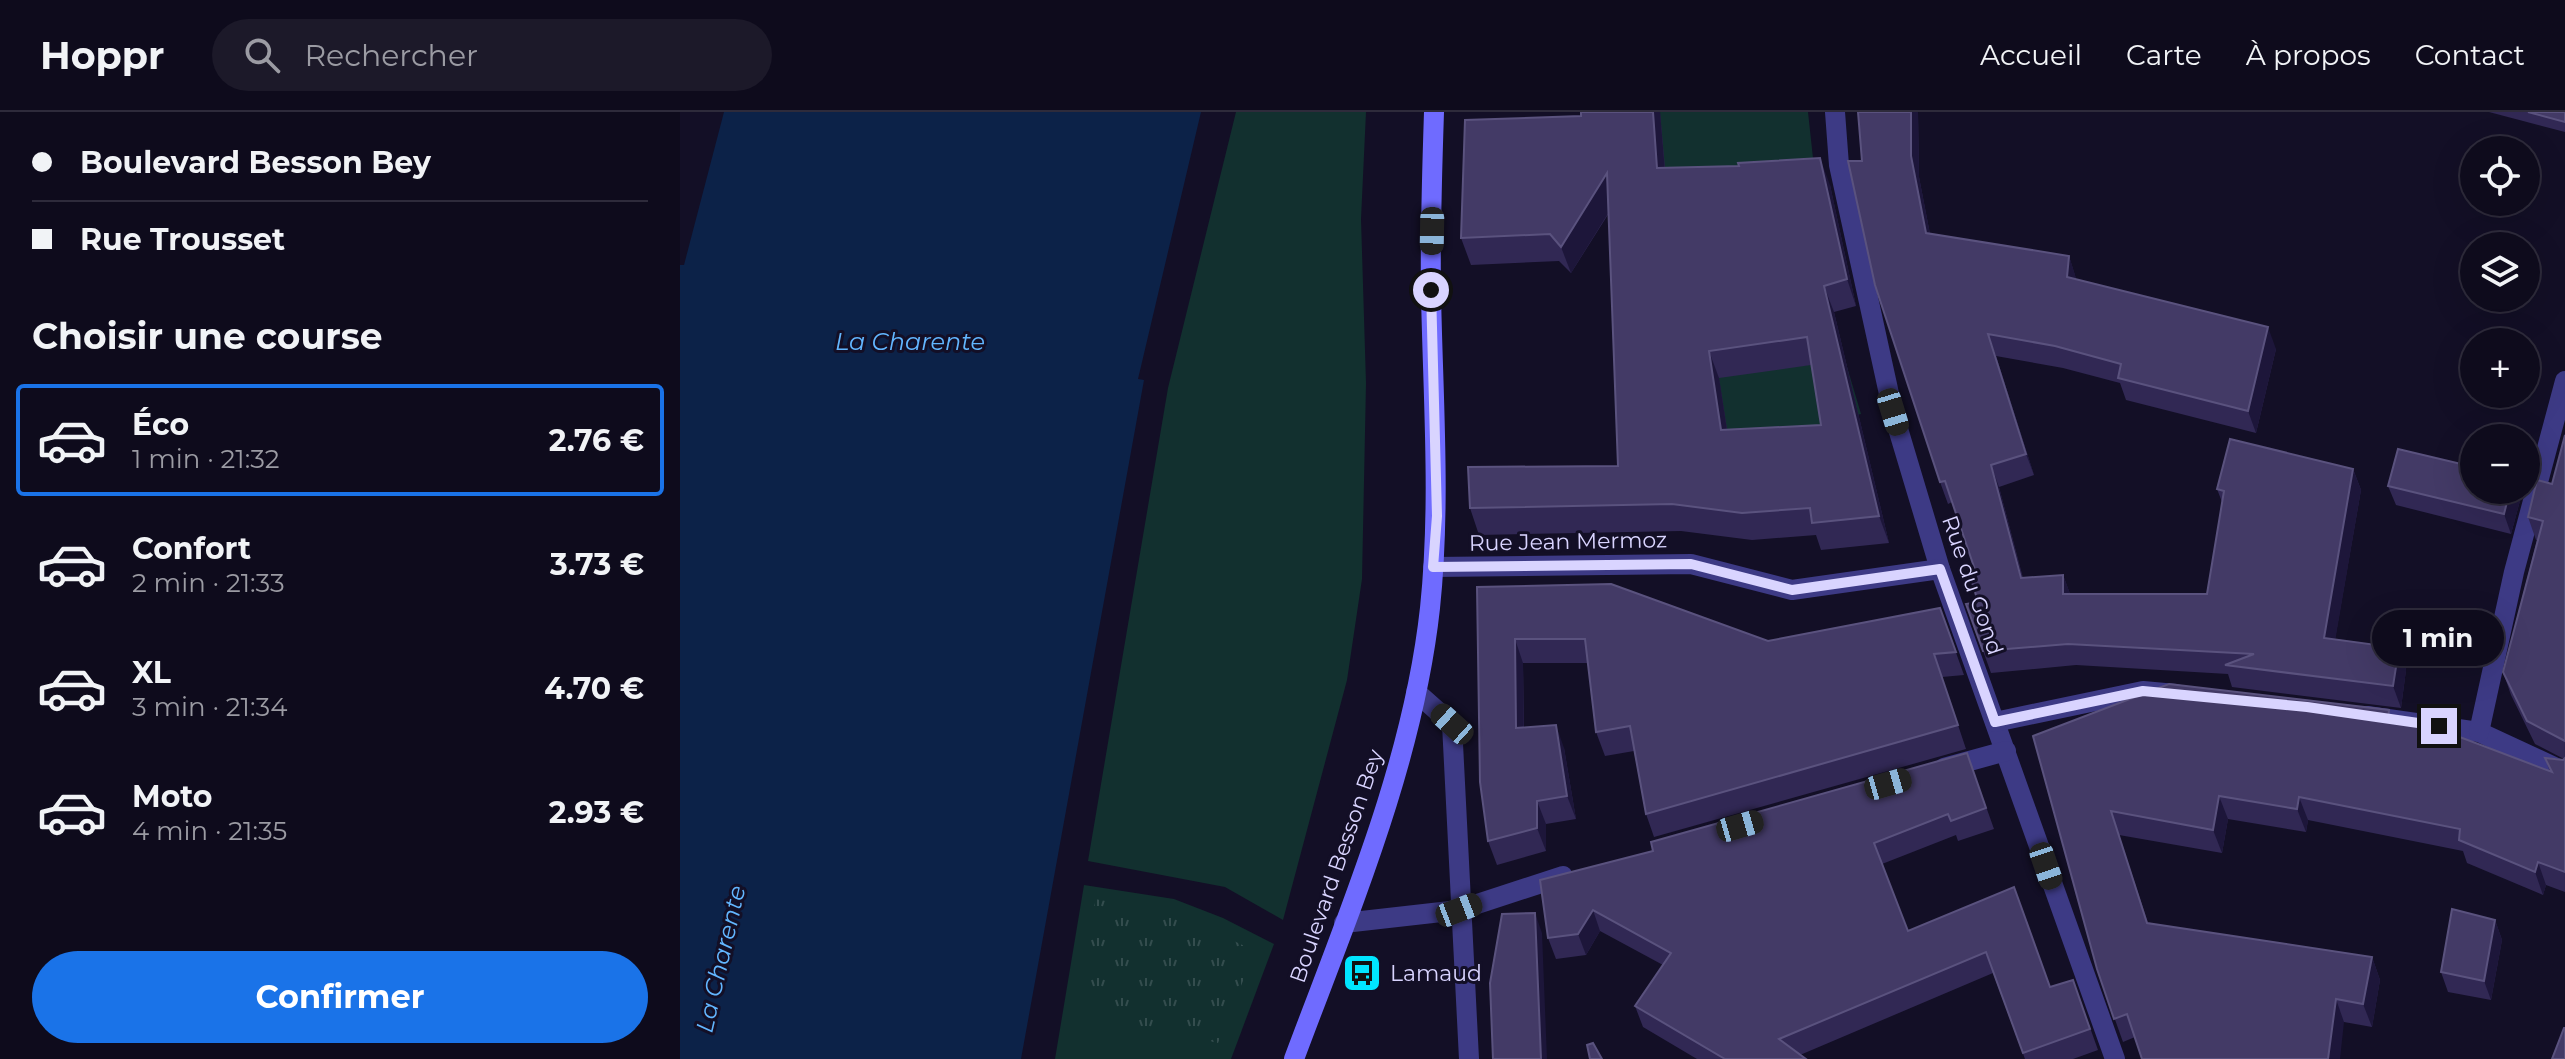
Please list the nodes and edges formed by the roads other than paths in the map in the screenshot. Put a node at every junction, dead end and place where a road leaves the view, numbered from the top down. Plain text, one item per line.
1 (1434, 112) edge
2 (1835, 112) edge
3 (2565, 381) edge
4 (1433, 567) junction
5 (1940, 569) junction
6 (1416, 692) junction
7 (2203, 697) edge
8 (2350, 713) edge
9 (1995, 722) junction
10 (2479, 732) junction
11 (2006, 751) junction
12 (1930, 772) edge
13 (2565, 772) edge
14 (1579, 872) edge
15 (1459, 910) junction
16 (1344, 923) junction
17 (1294, 1059) edge
18 (1469, 1059) edge
19 (2115, 1059) edge

1 - 4 main road, Boulevard Besson Bey
2 - 5 street, Rue du Gond
3 - 10 street
4 - 5 street, Rue Jean Mermoz
4 - 6 main road, Boulevard Besson Bey
5 - 9 street, Rue du Gond
6 - 15 street
6 - 16 main road, Boulevard Besson Bey
7 - 9 street
8 - 10 street
9 - 11 street, Rue du Gond
10 - 13 street
11 - 12 street
11 - 19 street, Rue du Gond
14 - 15 street
15 - 16 street
15 - 18 street
16 - 17 main road, Boulevard Besson Bey

